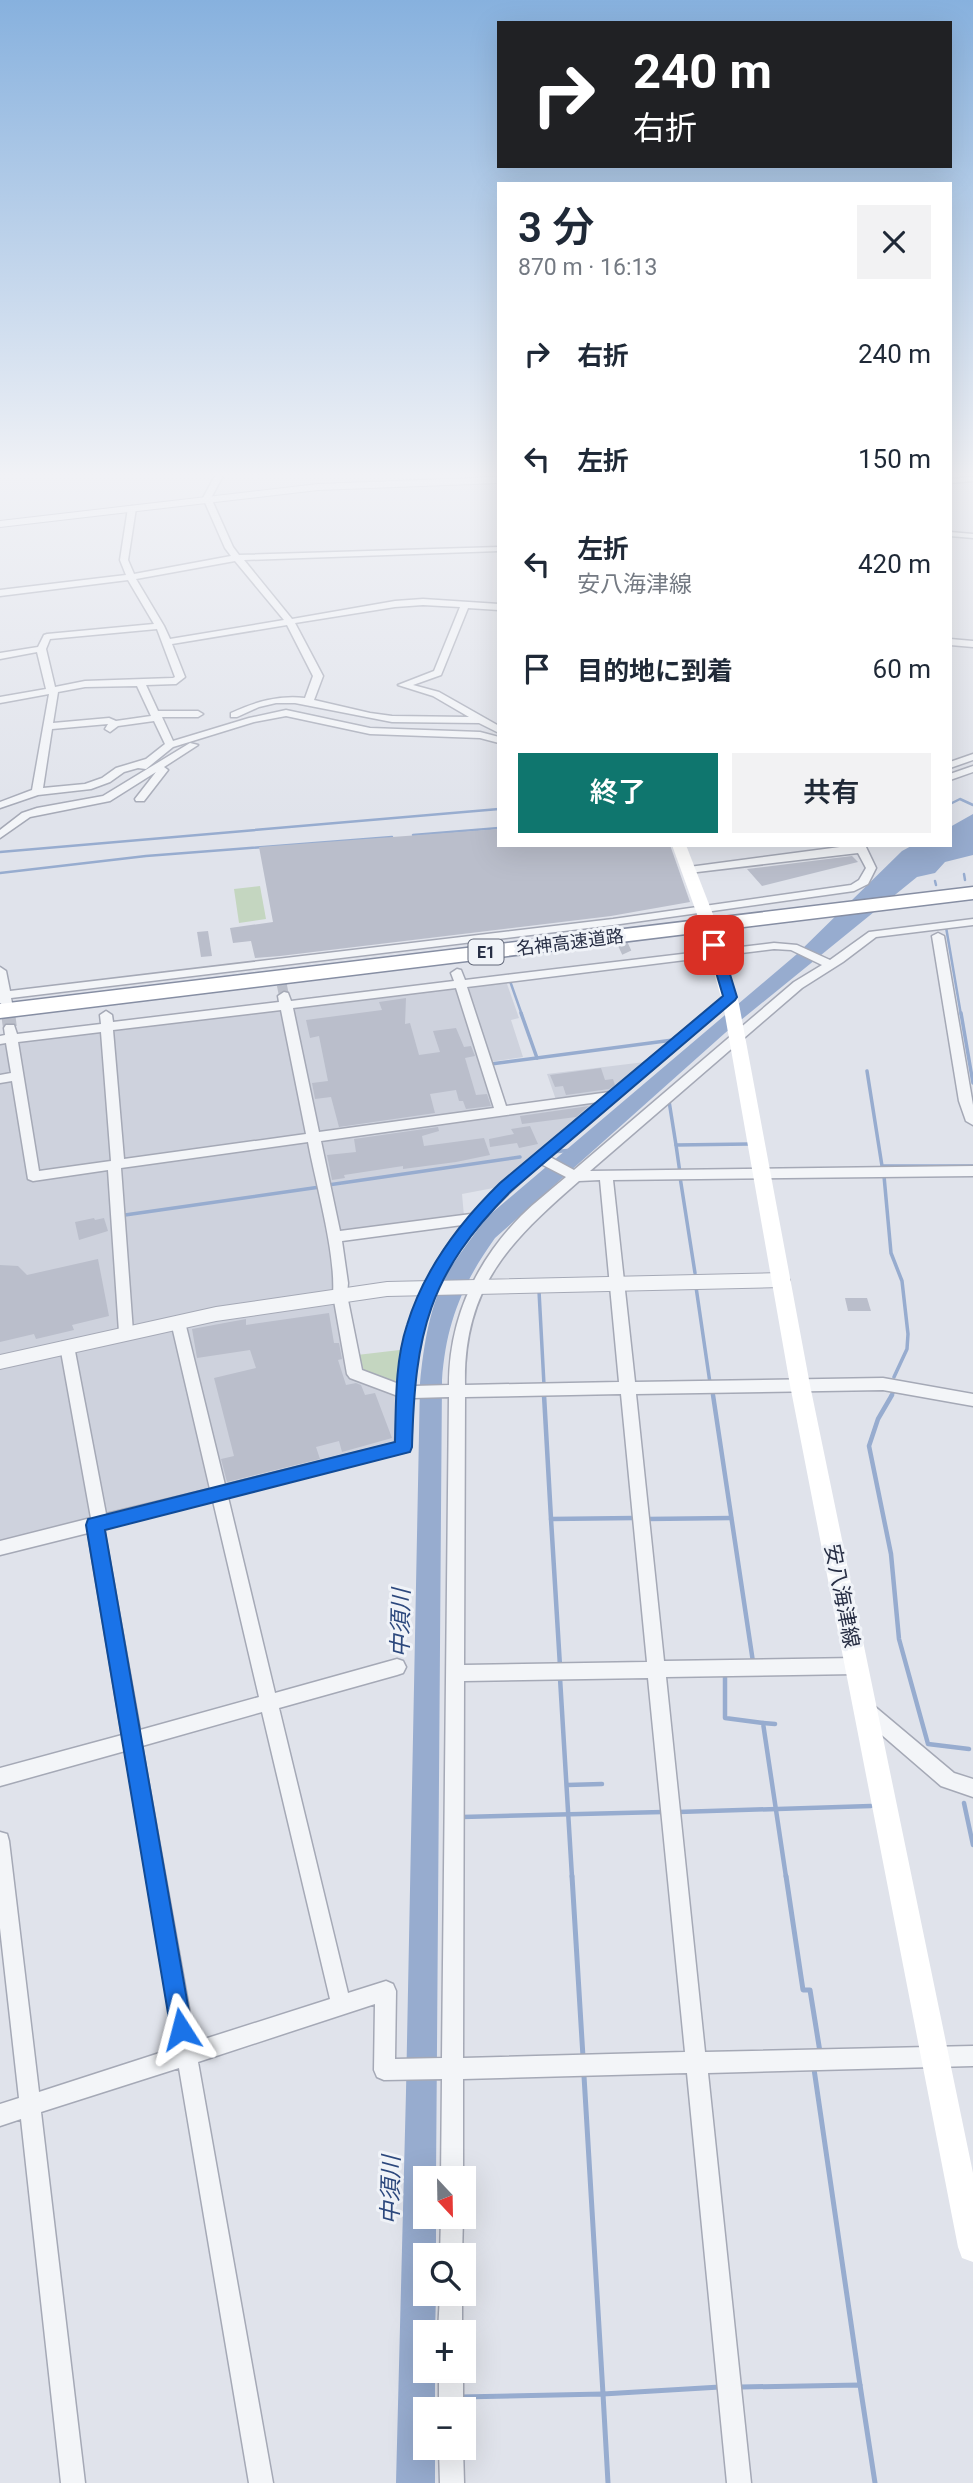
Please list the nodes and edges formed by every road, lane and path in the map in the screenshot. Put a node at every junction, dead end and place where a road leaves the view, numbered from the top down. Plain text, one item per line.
1 (42, 588) edge
2 (137, 588) edge
3 (261, 588) edge
4 (0, 593) edge
5 (465, 605) junction
6 (497, 607) edge
7 (290, 622) junction
8 (160, 626) junction
9 (167, 642) junction
10 (952, 642) edge
11 (973, 644) edge
12 (41, 649) junction
13 (0, 656) edge
14 (140, 683) junction
15 (52, 690) junction
16 (0, 700) edge
17 (309, 700) junction
18 (198, 714) dead end
19 (234, 715) dead end
20 (157, 716) junction
21 (482, 722) junction
22 (47, 727) junction
23 (497, 728) edge
24 (497, 739) edge
25 (174, 748) junction
26 (973, 757) edge
27 (149, 761) junction
28 (952, 764) edge
29 (973, 769) edge
30 (952, 776) edge
31 (136, 782) junction
32 (37, 792) junction
33 (140, 799) dead end
34 (0, 805) edge
35 (0, 835) edge
36 (680, 847) edge
37 (862, 847) edge
38 (689, 870) junction
39 (973, 893) edge
40 (973, 904) edge
41 (704, 913) junction
42 (973, 922) edge
43 (937, 936) dead end
44 (715, 949) junction
45 (828, 963) junction
46 (0, 971) edge
47 (459, 978) junction
48 (285, 1000) junction
49 (731, 1000) junction
50 (4, 1017) edge
51 (105, 1021) junction
52 (737, 1036) junction
53 (17, 1076) junction
54 (0, 1079) edge
55 (617, 1095) junction
56 (500, 1111) junction
57 (973, 1121) edge
58 (312, 1136) junction
59 (544, 1160) dead end
60 (116, 1164) junction
61 (973, 1171) edge
62 (761, 1173) junction
63 (573, 1176) junction
64 (606, 1176) junction
65 (475, 1218) junction
66 (334, 1237) junction
67 (781, 1280) junction
68 (616, 1283) junction
69 (477, 1285) junction
70 (433, 1286) junction
71 (340, 1295) junction
72 (178, 1322) junction
73 (126, 1332) junction
74 (67, 1346) junction
75 (0, 1362) edge
76 (800, 1385) junction
77 (626, 1388) junction
78 (453, 1391) junction
79 (408, 1392) junction
80 (973, 1400) edge
81 (218, 1494) junction
82 (98, 1524) junction
83 (0, 1548) edge
84 (856, 1666) junction
85 (397, 1667) dead end
86 (657, 1669) junction
87 (456, 1673) junction
88 (268, 1703) junction
89 (867, 1711) junction
90 (132, 1741) junction
91 (0, 1777) edge
92 (973, 1788) edge
93 (0, 1840) edge
94 (341, 2004) junction
95 (185, 2055) junction
96 (973, 2056) edge
97 (936, 2059) junction
98 (697, 2063) junction
99 (447, 2068) junction
100 (30, 2105) junction
101 (0, 2115) edge
102 (451, 2166) edge
103 (973, 2247) edge
104 (451, 2460) edge
105 (73, 2483) edge
106 (261, 2483) edge
107 (452, 2483) edge
108 (739, 2483) edge

1 - 4 street
2 - 8 street
3 - 7 street
5 - 6 street
5 - 7 street
5 - 21 street
7 - 9 street
7 - 17 street
8 - 9 street
8 - 12 street
9 - 14 street
10 - 11 street
12 - 13 street
12 - 15 street
14 - 15 street
14 - 20 street
15 - 16 street
15 - 22 street
17 - 19 street
17 - 21 street
18 - 20 street
20 - 22 street
20 - 25 street
21 - 23 street
22 - 32 street
24 - 25 street
25 - 27 street
25 - 31 street
25 - 33 street
26 - 28 street
27 - 31 street
27 - 32 street
29 - 30 street
31 - 35 street
32 - 34 street
36 - 38 main road
37 - 38 street
37 - 41 street
38 - 41 main road
39 - 50 highway, 名神高速道路 / E1
40 - 50 highway, 名神高速道路 / E1
41 - 50 street
42 - 45 street
43 - 57 street
44 - 45 street
44 - 47 street
44 - 49 main road, 安八海津線
45 - 52 street
46 - 50 street
47 - 48 street
47 - 56 street
48 - 51 street
48 - 58 street
49 - 52 main road, 安八海津線
49 - 55 street
50 - 51 street
50 - 53 street
51 - 60 street
52 - 62 main road, 安八海津線
52 - 63 street
53 - 54 street
53 - 60 street
55 - 56 street
55 - 65 street
56 - 58 street
58 - 60 street
58 - 66 street
59 - 63 street
60 - 73 street
61 - 62 street
62 - 64 street
62 - 67 main road, 安八海津線
63 - 64 street
63 - 69 street
64 - 68 street
65 - 66 street
65 - 70 street
66 - 71 street
67 - 68 street
67 - 76 main road, 安八海津線
68 - 69 street
68 - 77 street
69 - 70 street
69 - 78 street
70 - 71 street
70 - 79 street
71 - 72 street
71 - 79 street
72 - 73 street
72 - 81 street
73 - 74 street
74 - 75 street
74 - 82 street
76 - 77 street
76 - 80 street
76 - 84 main road, 安八海津線
77 - 78 street
77 - 86 street
78 - 79 street
78 - 87 street
79 - 81 street
81 - 82 street
81 - 88 street
82 - 83 street
82 - 90 street
84 - 86 street
84 - 89 main road, 安八海津線
85 - 88 street
86 - 87 street
86 - 98 street
87 - 99 street
88 - 90 street
88 - 94 street
89 - 92 street
89 - 97 main road, 安八海津線
90 - 91 street
90 - 95 street
93 - 100 street
94 - 95 street
94 - 99 street
95 - 100 street
95 - 106 street
96 - 97 street
97 - 98 street
97 - 103 main road, 安八海津線
98 - 99 street
98 - 108 street
99 - 102 street
100 - 101 street
100 - 105 street
104 - 107 street

